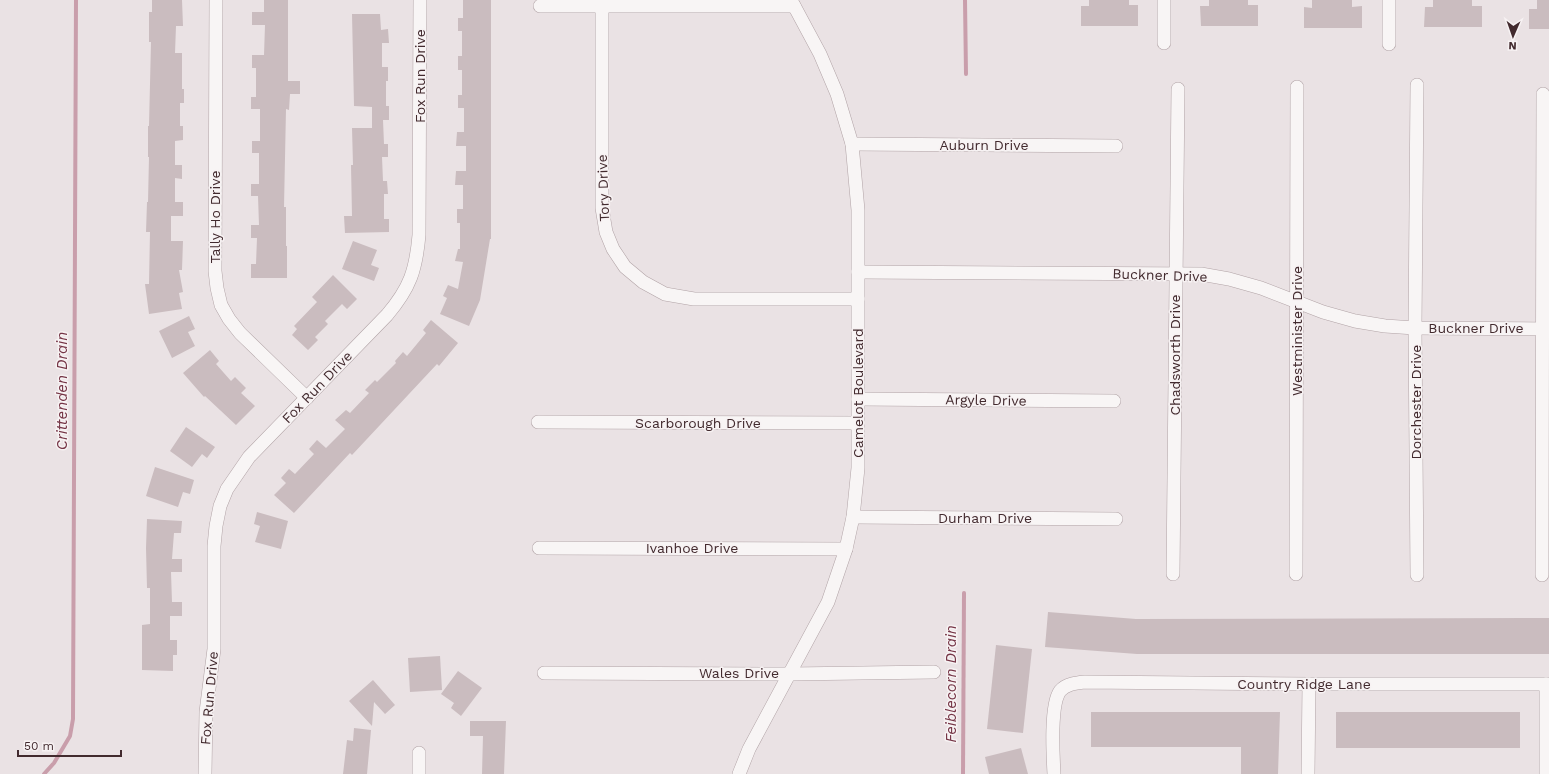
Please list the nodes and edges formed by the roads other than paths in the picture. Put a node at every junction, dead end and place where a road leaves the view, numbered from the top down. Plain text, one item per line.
1 (216, 0) edge
2 (420, 0) edge
3 (1164, 0) edge
4 (1390, 0) edge
5 (792, 3) edge
6 (540, 6) dead end
7 (602, 6) junction
8 (1164, 43) dead end
9 (1389, 44) dead end
10 (1417, 85) dead end
11 (1297, 87) dead end
12 (1178, 89) dead end
13 (1542, 94) dead end
14 (852, 144) junction
15 (1116, 146) dead end
16 (858, 272) junction
17 (1175, 273) junction
18 (858, 299) junction
19 (1297, 302) junction
20 (1415, 328) junction
21 (1545, 329) edge
22 (307, 398) junction
23 (858, 399) junction
24 (1114, 401) dead end
25 (538, 422) dead end
26 (858, 423) junction
27 (853, 517) junction
28 (1116, 519) dead end
29 (539, 548) dead end
30 (846, 548) junction
31 (1173, 574) dead end
32 (1296, 574) dead end
33 (1417, 575) dead end
34 (1542, 575) dead end
35 (934, 672) dead end
36 (544, 673) dead end
37 (790, 674) junction
38 (1308, 684) junction
39 (1548, 684) edge
40 (419, 753) dead end
41 (205, 774) edge
42 (419, 774) edge
43 (739, 774) edge
44 (1054, 774) edge
45 (1308, 774) edge
46 (1546, 774) edge

1 - 22 street, Tally Ho Drive
2 - 22 street, Fox Run Drive
3 - 8 street
4 - 9 street
5 - 7 street
5 - 14 street, Camelot Boulevard
6 - 7 street
7 - 18 street, Tory Drive
10 - 20 street, Dorchester Drive
11 - 19 street, Westminister Drive
12 - 17 street, Chadsworth Drive
13 - 21 street
14 - 15 street, Auburn Drive
14 - 16 street, Camelot Boulevard
16 - 17 street, Buckner Drive
16 - 18 street, Camelot Boulevard
17 - 19 street, Buckner Drive
17 - 31 street, Chadsworth Drive
18 - 23 street, Camelot Boulevard
19 - 20 street, Buckner Drive
19 - 32 street, Westminister Drive
20 - 21 street, Buckner Drive
20 - 33 street, Dorchester Drive
21 - 34 street
22 - 41 street, Fox Run Drive
23 - 24 street, Argyle Drive
23 - 26 street, Camelot Boulevard
25 - 26 street, Scarborough Drive
26 - 27 street, Camelot Boulevard
27 - 28 street, Durham Drive
27 - 30 street, Camelot Boulevard
29 - 30 street, Ivanhoe Drive
30 - 37 street, Camelot Boulevard
35 - 37 street, Wales Drive
36 - 37 street, Wales Drive
37 - 43 street, Camelot Boulevard
38 - 39 street, Country Ridge Lane
38 - 44 street, Country Ridge Lane
38 - 45 street
39 - 46 street
40 - 42 street

